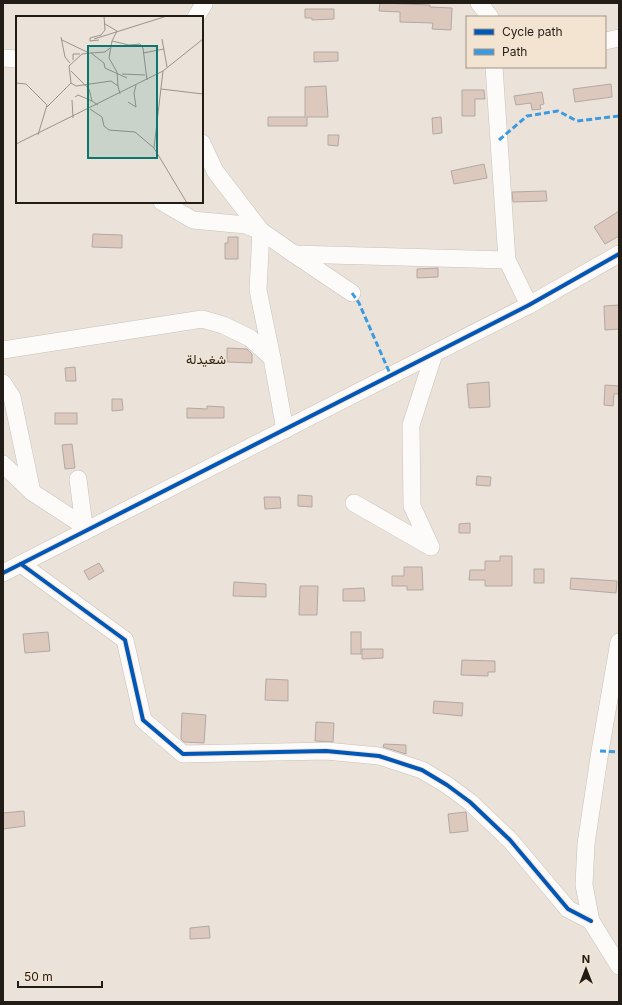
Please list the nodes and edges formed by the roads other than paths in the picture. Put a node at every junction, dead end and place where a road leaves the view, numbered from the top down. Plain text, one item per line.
1 (479, 3) edge
2 (489, 16) edge
3 (619, 38) edge
4 (606, 41) edge
5 (3, 58) edge
6 (16, 59) edge
7 (494, 68) edge
8 (203, 145) edge
9 (164, 203) edge
10 (261, 231) junction
11 (294, 254) junction
12 (619, 254) edge
13 (507, 260) junction
14 (352, 293) dead end
15 (529, 304) junction
16 (3, 350) edge
17 (434, 354) junction
18 (272, 358) junction
19 (3, 383) edge
20 (285, 430) junction
21 (3, 464) edge
22 (78, 479) dead end
23 (32, 492) junction
24 (354, 503) dead end
25 (84, 529) junction
26 (21, 564) junction
27 (3, 574) edge
28 (619, 642) edge
29 (591, 921) junction
30 (619, 966) edge

1 - 2 street
3 - 4 street
5 - 6 street
7 - 13 street
8 - 10 street
9 - 10 street
10 - 11 street
10 - 18 street
11 - 13 street
11 - 14 street
12 - 15 street
13 - 15 street
15 - 17 street
16 - 18 street
17 - 20 street
17 - 24 street
18 - 20 street
19 - 23 street
20 - 25 street
21 - 23 street
22 - 25 street
23 - 25 street
25 - 26 street
26 - 27 street
26 - 29 street
28 - 29 street
29 - 30 street

